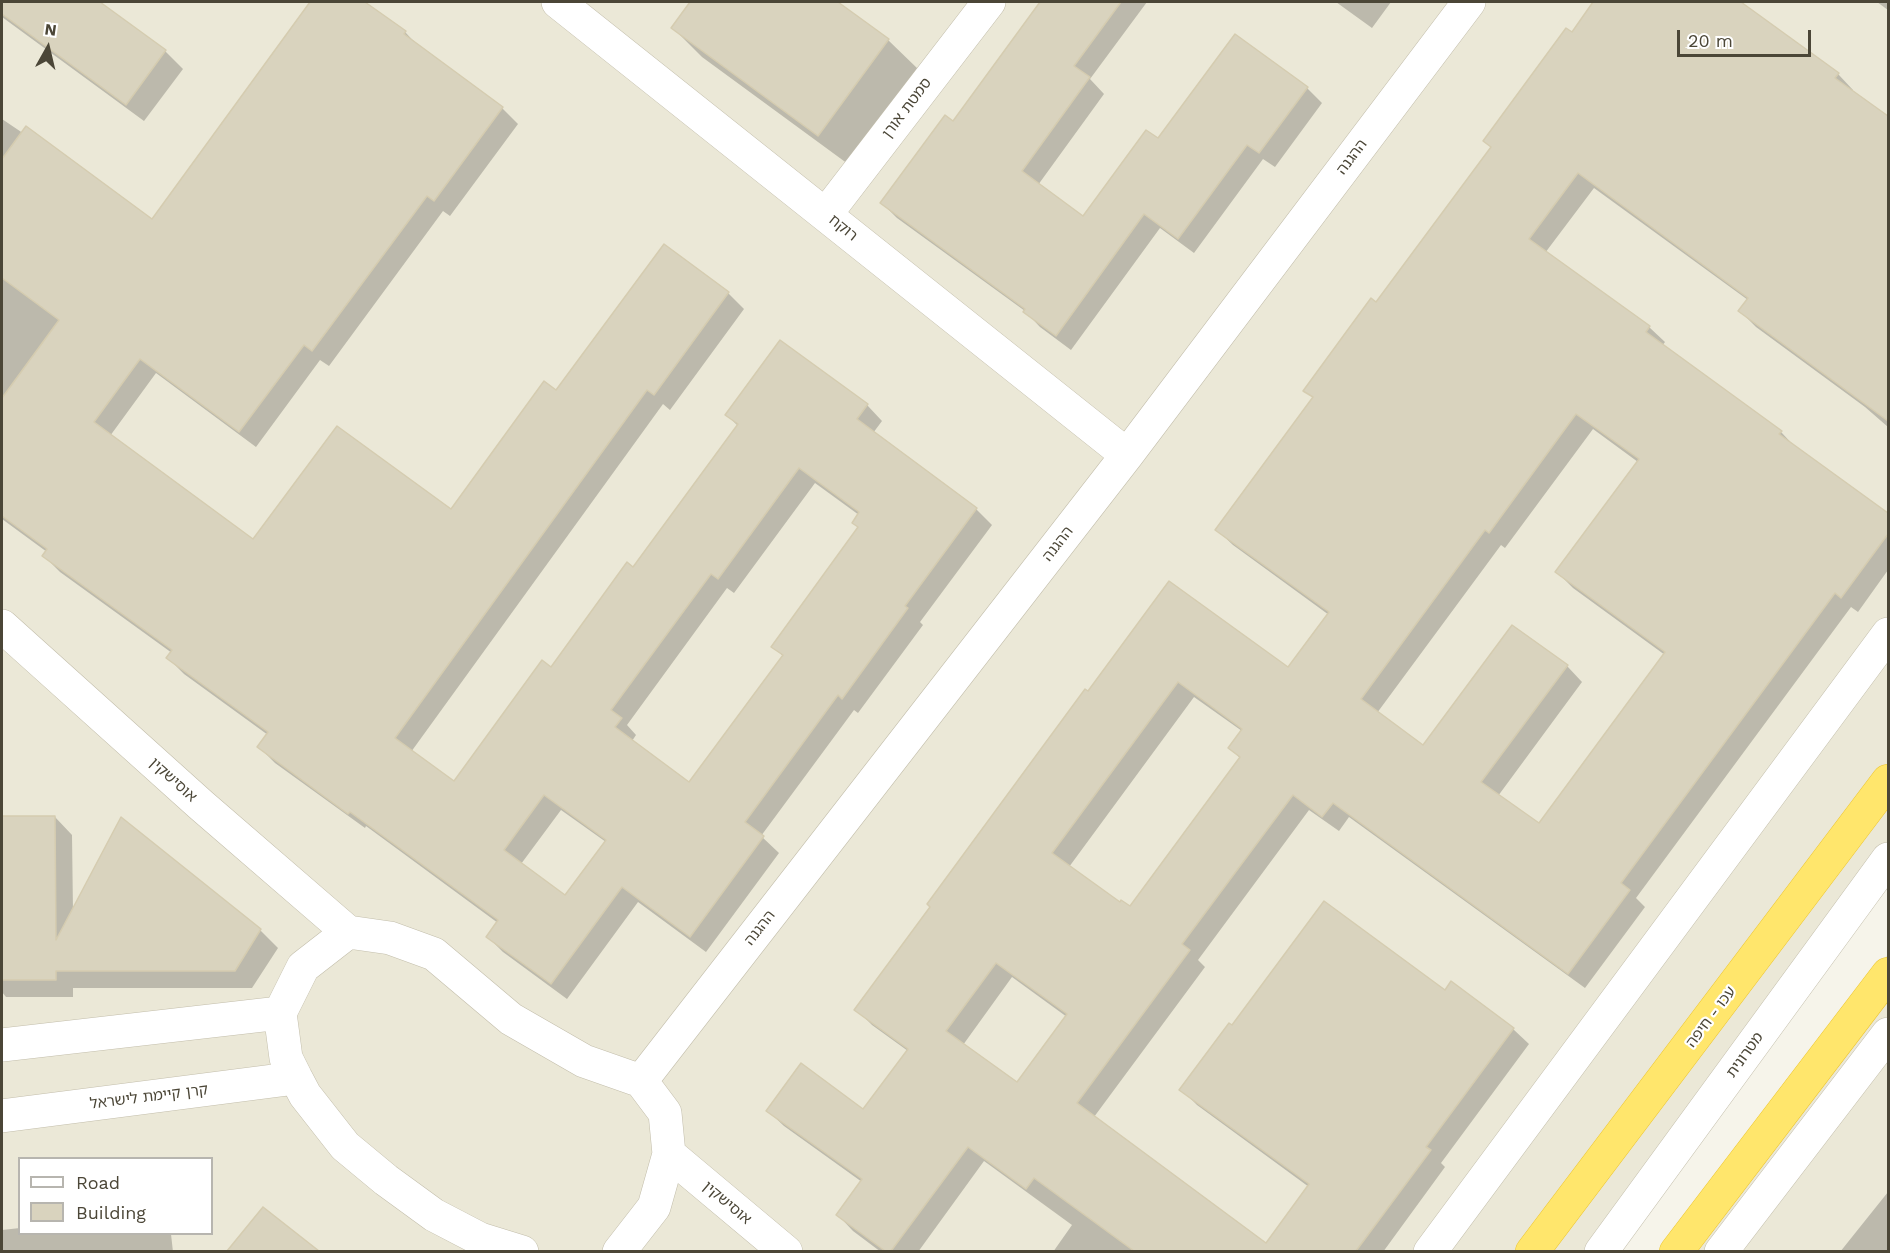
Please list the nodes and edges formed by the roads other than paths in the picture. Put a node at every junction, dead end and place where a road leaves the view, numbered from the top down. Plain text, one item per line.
1 (558, 2) edge
2 (989, 2) edge
3 (1469, 2) edge
4 (826, 214) junction
5 (1127, 455) junction
6 (2, 626) edge
7 (1888, 634) edge
8 (1888, 781) edge
9 (1874, 815) edge
10 (1888, 859) edge
11 (348, 932) junction
12 (1886, 979) edge
13 (280, 1013) junction
14 (1888, 1034) edge
15 (2, 1044) edge
16 (296, 1078) junction
17 (641, 1081) junction
18 (2, 1116) edge
19 (669, 1154) junction
20 (522, 1251) edge
21 (619, 1251) edge
22 (786, 1251) edge
23 (1430, 1251) edge
24 (1532, 1251) edge
25 (1601, 1251) edge
26 (1676, 1251) edge
27 (1721, 1251) edge

1 - 4 street, רוקח
2 - 4 street, סמטת אורן
3 - 5 street, ההגנה
4 - 5 street, רוקח
5 - 17 street, ההגנה
6 - 11 street, אוסישקין
7 - 23 street
8 - 9 highway, עכו - חיפה
9 - 24 highway, עכו - חיפה
10 - 25 street, מטרונית
11 - 13 street
11 - 17 street
12 - 26 highway
13 - 15 street
13 - 16 street
14 - 27 street
16 - 18 street, קרן קיימת לישראל
16 - 20 street
17 - 19 street
19 - 21 street
19 - 22 street, אוסישקין

